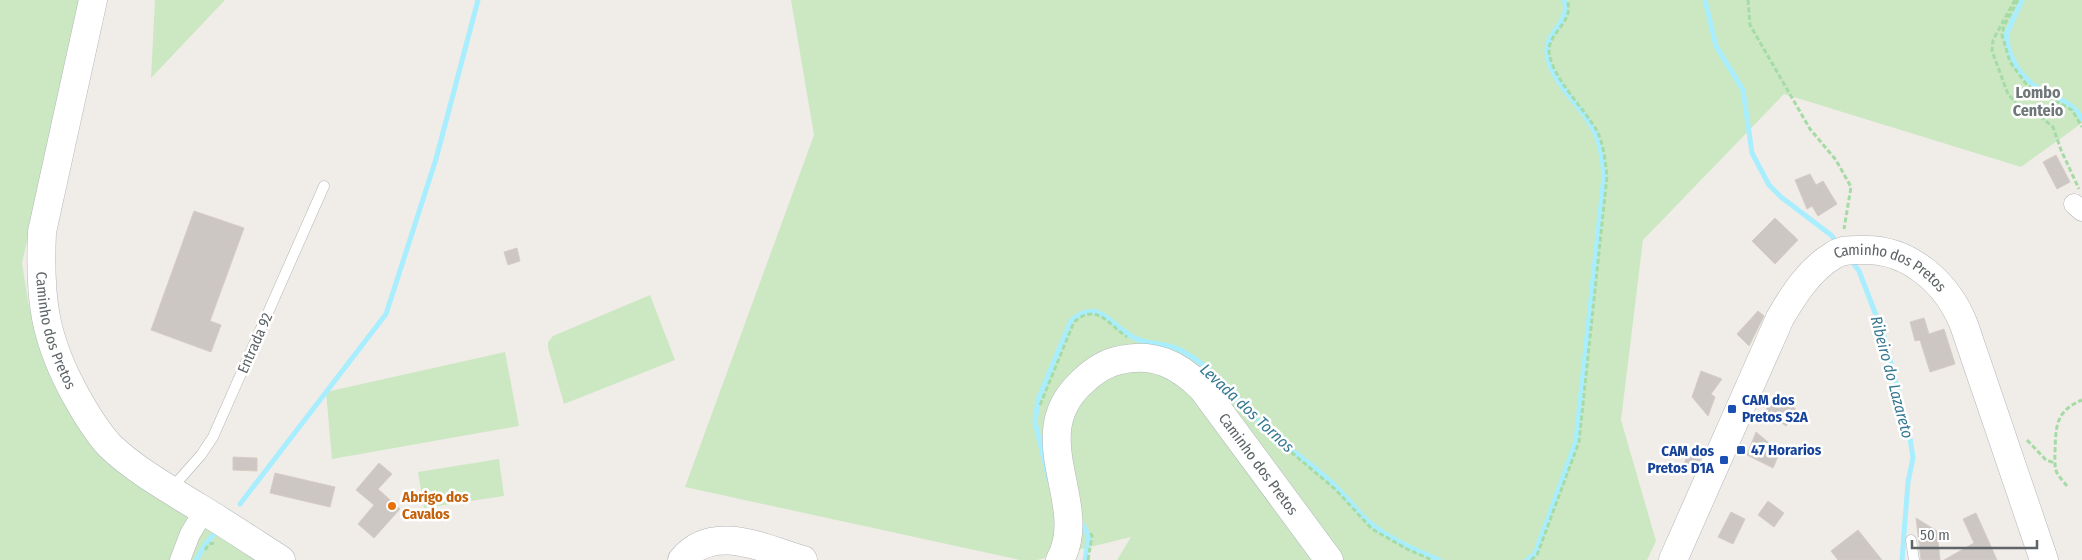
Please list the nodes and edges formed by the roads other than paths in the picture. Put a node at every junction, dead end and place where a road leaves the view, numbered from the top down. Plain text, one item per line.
1 (94, 0) edge
2 (324, 186) dead end
3 (170, 490) junction
4 (204, 510) junction
5 (1912, 540) dead end
6 (180, 560) edge
7 (281, 560) edge
8 (682, 560) edge
9 (803, 560) edge
10 (1060, 560) edge
11 (1329, 560) edge
12 (1674, 560) edge
13 (1914, 560) edge
14 (2044, 560) edge

1 - 3 main road, Caminho dos Pretos
2 - 3 lane, Entrada 92
3 - 4 main road, Caminho dos Pretos
4 - 6 street
4 - 7 main road, Caminho dos Pretos
5 - 13 lane
8 - 9 main road
10 - 11 main road, Caminho dos Pretos
12 - 14 main road, Caminho dos Pretos

